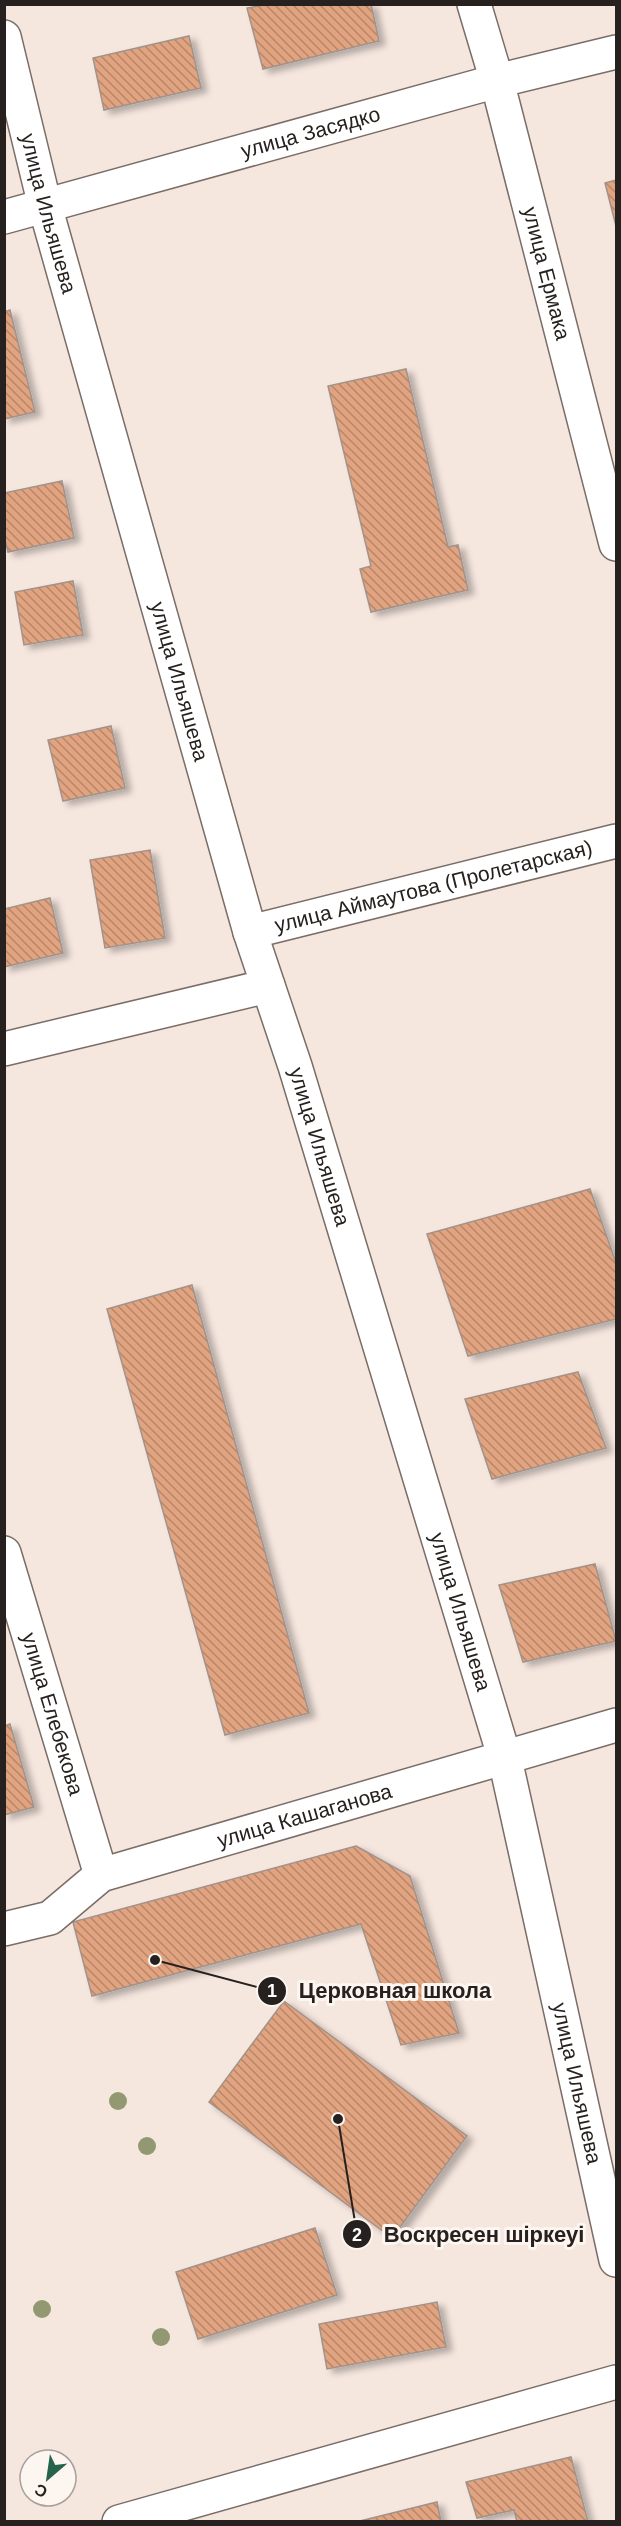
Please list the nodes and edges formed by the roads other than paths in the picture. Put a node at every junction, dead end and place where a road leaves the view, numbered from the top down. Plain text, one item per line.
1 (474, 4) edge
2 (4, 38) edge
3 (616, 52) edge
4 (497, 81) junction
5 (45, 206) junction
6 (4, 217) edge
7 (616, 544) edge
8 (616, 841) edge
9 (250, 932) junction
10 (268, 987) junction
11 (4, 1049) edge
12 (4, 1553) edge
13 (616, 1725) edge
14 (505, 1759) junction
15 (101, 1875) junction
16 (4, 1929) edge
17 (616, 2260) edge
18 (616, 2382) edge
19 (119, 2522) edge

1 - 4 street, улица Ермака
2 - 5 street, улица Ильяшева
3 - 4 street, улица Засядко
4 - 5 street, улица Засядко
4 - 7 street, улица Ермака
5 - 6 street, улица Засядко
5 - 9 street, улица Ильяшева
8 - 9 street, улица Аймаутова (Пролетарская)
9 - 10 street, улица Ильяшева
10 - 11 street
10 - 14 street, улица Ильяшева
12 - 15 street, улица Елебекова
13 - 14 street, улица Кашаганова
14 - 15 street, улица Кашаганова
14 - 17 street, улица Ильяшева
15 - 16 street, улица Кашаганова
18 - 19 street

